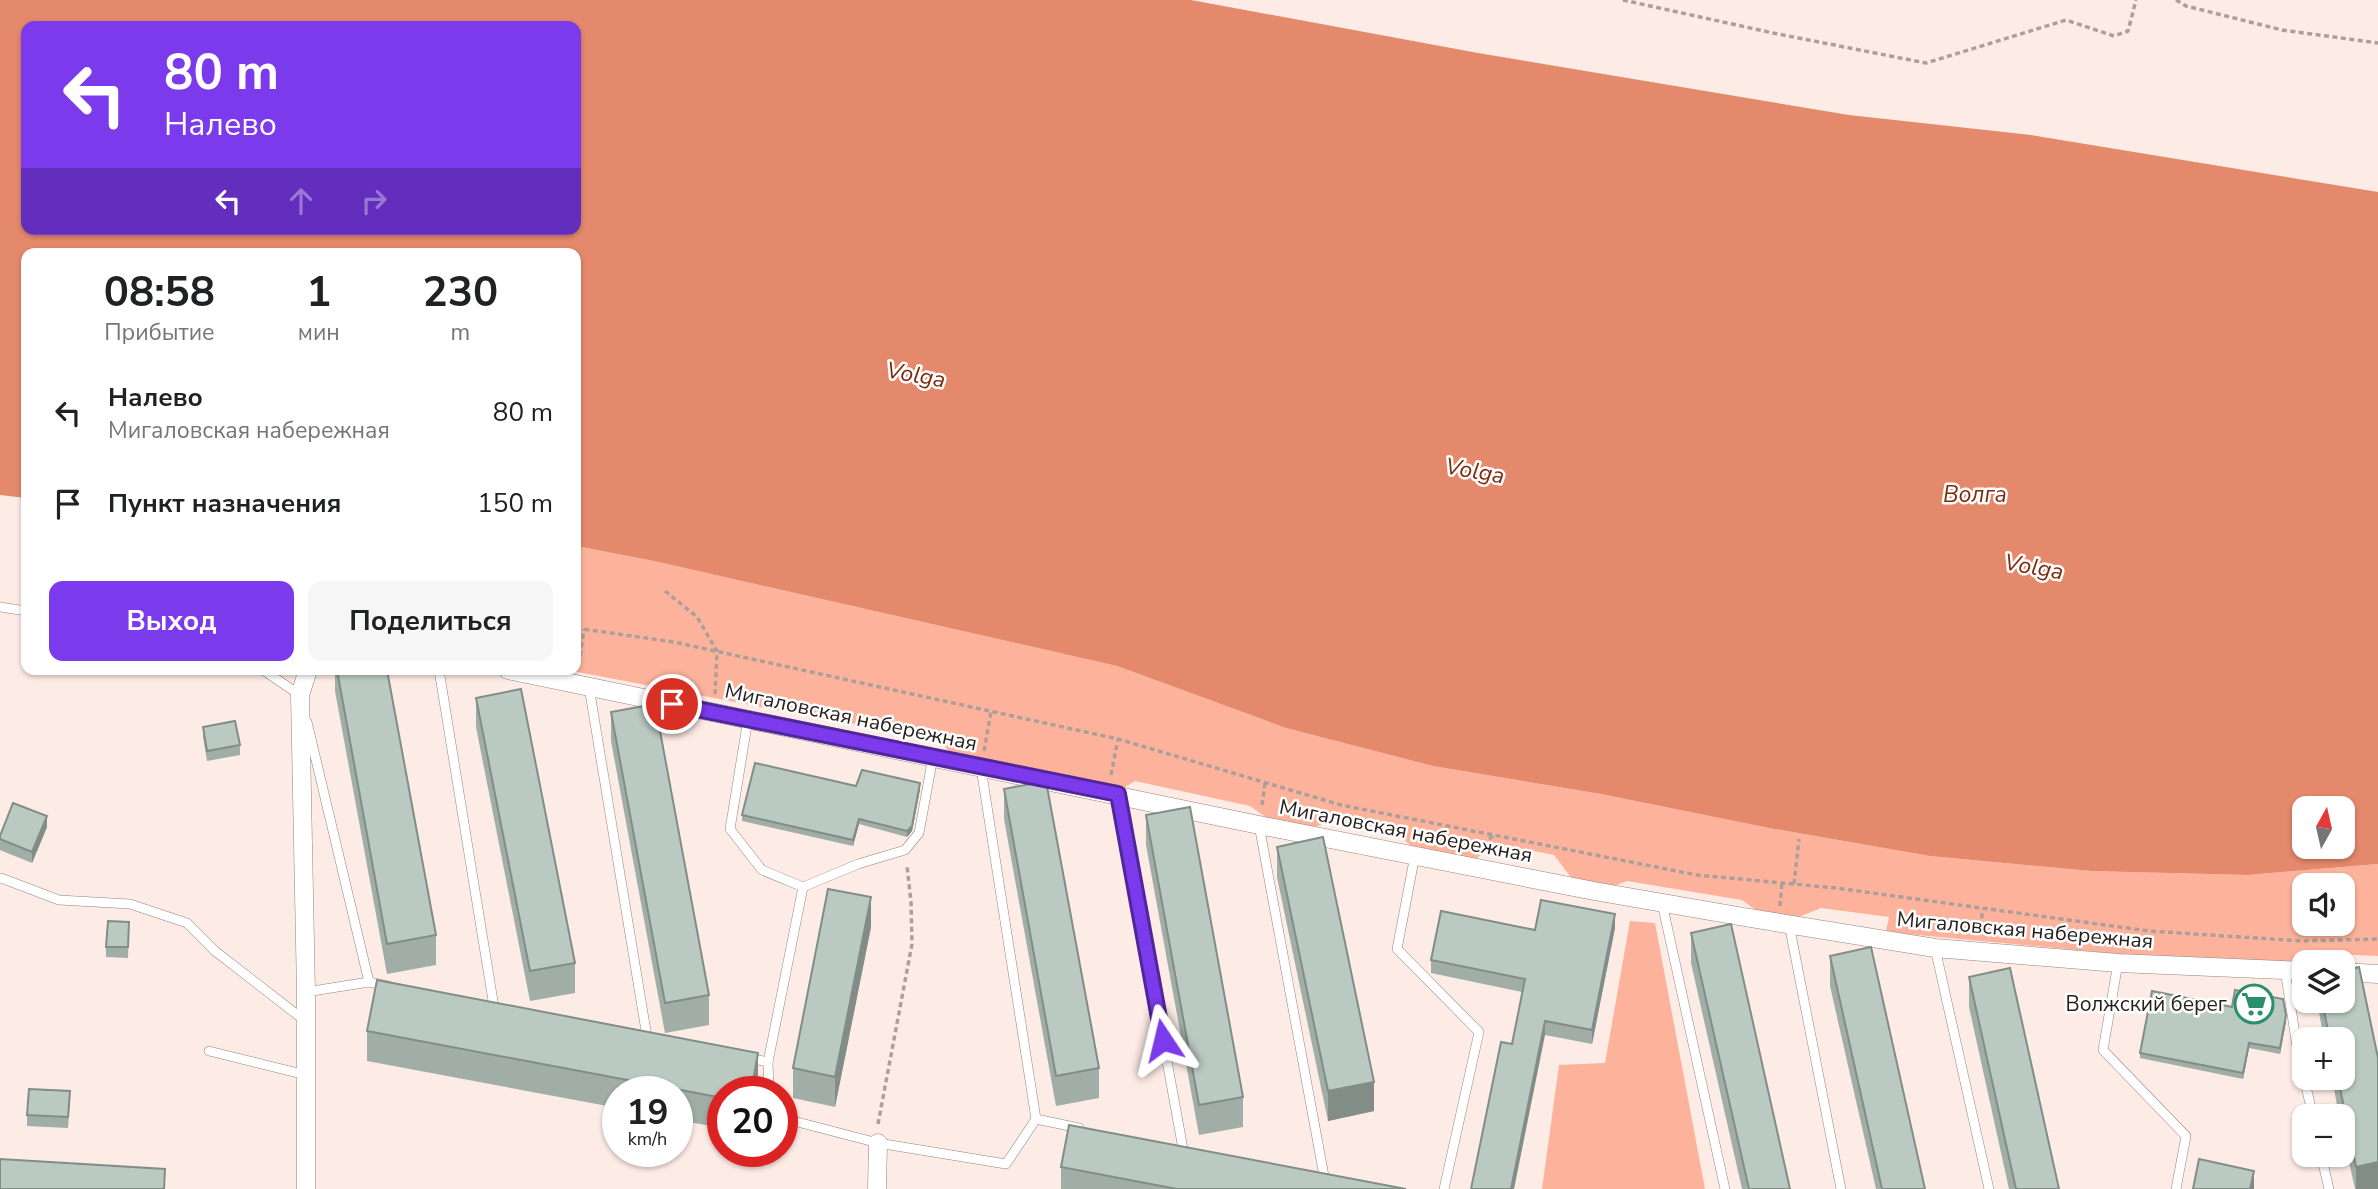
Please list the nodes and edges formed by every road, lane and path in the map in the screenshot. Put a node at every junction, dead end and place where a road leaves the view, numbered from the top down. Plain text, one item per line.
1 (1623, 0) edge
2 (2136, 0) edge
3 (2176, 0) edge
4 (2378, 43) edge
5 (665, 591) dead end
6 (0, 607) edge
7 (21, 610) edge
8 (581, 629) edge
9 (584, 629) junction
10 (717, 652) junction
11 (717, 673) dead end
12 (280, 675) edge
13 (440, 675) edge
14 (533, 675) edge
15 (304, 682) edge
16 (583, 685) junction
17 (992, 712) junction
18 (748, 719) junction
19 (987, 733) dead end
20 (1118, 739) junction
21 (933, 757) junction
22 (1114, 761) dead end
23 (981, 766) junction
24 (1118, 794) junction
25 (1259, 825) junction
26 (1799, 839) dead end
27 (905, 850) junction
28 (1415, 855) junction
29 (1, 878) edge
30 (1794, 884) junction
31 (803, 887) junction
32 (1662, 903) junction
33 (1983, 909) junction
34 (1788, 924) junction
35 (1979, 935) dead end
36 (2378, 939) edge
37 (1935, 948) junction
38 (2118, 963) junction
39 (2285, 970) junction
40 (2292, 970) edge
41 (2355, 973) edge
42 (2378, 974) edge
43 (369, 982) junction
44 (394, 987) edge
45 (306, 992) junction
46 (482, 1005) edge
47 (494, 1007) junction
48 (507, 1010) edge
49 (306, 1021) junction
50 (634, 1035) edge
51 (647, 1037) junction
52 (660, 1040) edge
53 (209, 1051) dead end
54 (741, 1056) edge
55 (768, 1062) junction
56 (306, 1076) junction
57 (768, 1076) edge
58 (2310, 1104) edge
59 (1036, 1119) junction
60 (798, 1122) edge
61 (1090, 1130) edge
62 (878, 1143) junction
63 (1170, 1147) edge
64 (1183, 1149) junction
65 (1196, 1152) edge
66 (2324, 1167) edge
67 (1312, 1174) edge
68 (1325, 1176) junction
69 (1338, 1179) edge
70 (306, 1189) edge
71 (877, 1189) edge
72 (1444, 1189) edge
73 (1725, 1189) edge
74 (1841, 1189) edge
75 (1989, 1189) edge
76 (2175, 1189) edge
77 (2329, 1189) edge

1 - 2 path
3 - 4 path
5 - 10 path
6 - 7 lane
8 - 9 path
9 - 10 path
9 - 16 path
10 - 11 path
10 - 17 path
12 - 15 lane
13 - 47 lane
14 - 16 street, Мигаловская набережная
15 - 43 lane
15 - 45 street
16 - 18 street, Мигаловская набережная
16 - 51 lane
17 - 19 path
17 - 20 path
18 - 21 street, Мигаловская набережная
18 - 31 lane
20 - 22 path
20 - 30 path
21 - 23 street, Мигаловская набережная
21 - 27 lane
23 - 24 street, Мигаловская набережная
23 - 59 lane
24 - 25 street, Мигаловская набережная
24 - 64 lane
25 - 28 street, Мигаловская набережная
25 - 68 lane
26 - 30 path
27 - 31 lane
27 - 62 path
28 - 32 street, Мигаловская набережная
28 - 72 lane
29 - 49 lane
30 - 33 path
31 - 55 lane
32 - 34 street, Мигаловская набережная
32 - 73 lane
33 - 35 path
33 - 36 path
34 - 37 street, Мигаловская набережная
34 - 74 lane
37 - 38 street, Мигаловская набережная
37 - 75 lane
38 - 39 street, Мигаловская набережная
38 - 76 lane
39 - 40 street, Мигаловская набережная
39 - 58 lane
41 - 42 street
43 - 44 lane
43 - 45 lane
45 - 49 street
46 - 47 lane
47 - 48 lane
49 - 56 street
50 - 51 lane
51 - 52 lane
53 - 56 lane
54 - 55 lane
55 - 57 lane
56 - 70 street
59 - 61 lane
59 - 62 lane
60 - 62 lane
62 - 71 street
63 - 64 lane
64 - 65 lane
66 - 77 lane
67 - 68 lane
68 - 69 lane

